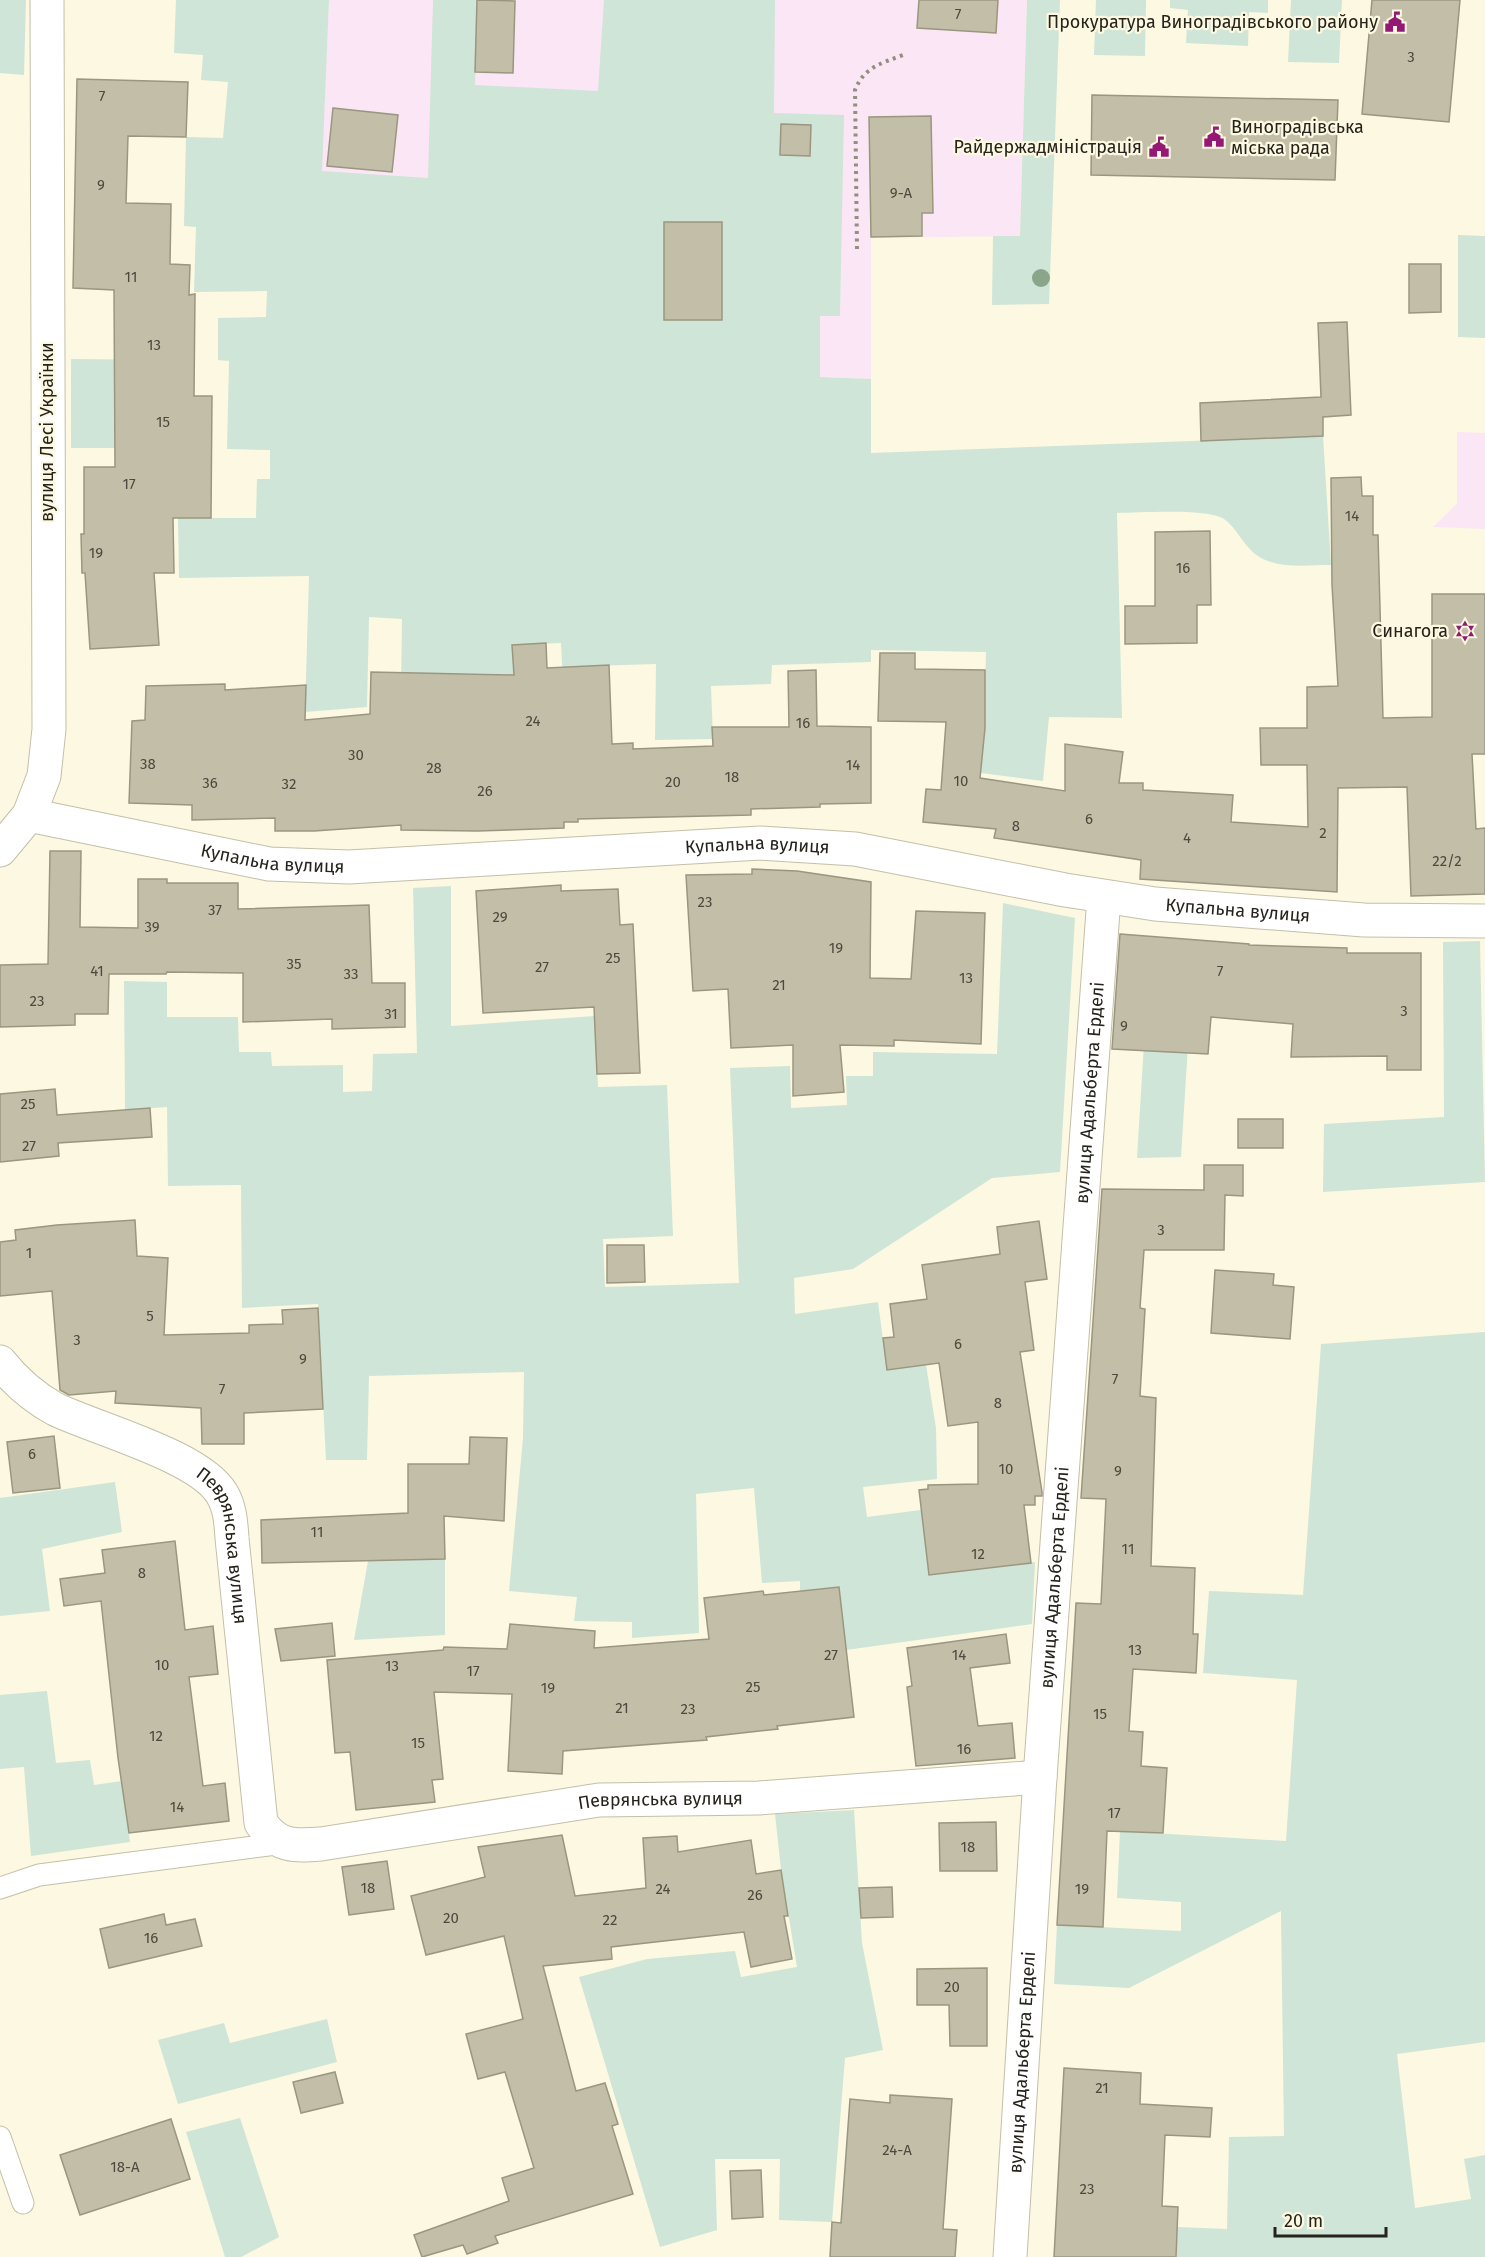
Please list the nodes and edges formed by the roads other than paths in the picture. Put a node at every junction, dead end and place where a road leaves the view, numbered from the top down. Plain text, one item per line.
1 (47, 0) edge
2 (29, 815) junction
3 (0, 850) edge
4 (1104, 897) junction
5 (1485, 921) edge
6 (0, 1362) edge
7 (1040, 1777) junction
8 (284, 1843) junction
9 (0, 1888) edge
10 (0, 2137) edge
11 (22, 2203) dead end
12 (1010, 2257) edge

1 - 2 street, вулиця Лесі Українки
2 - 3 street, вулиця Лесі Українки
2 - 4 street, Купальна вулиця
4 - 5 street, Купальна вулиця
4 - 7 street, вулиця Адальберта Ерделі
6 - 8 street, Певрянська вулиця
7 - 8 street, Певрянська вулиця
7 - 12 street, вулиця Адальберта Ерделі
8 - 9 lane, Певрянська вулиця
10 - 11 lane

